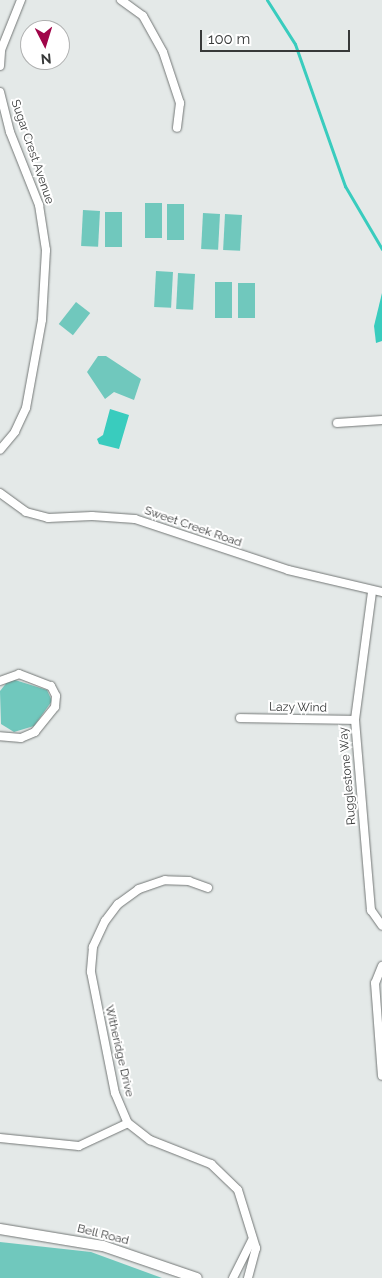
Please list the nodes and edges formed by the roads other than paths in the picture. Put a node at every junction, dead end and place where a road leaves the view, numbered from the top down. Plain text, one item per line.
1 (21, 0) edge
2 (120, 0) edge
3 (0, 66) edge
4 (0, 92) edge
5 (177, 128) dead end
6 (382, 420) edge
7 (337, 423) dead end
8 (0, 450) edge
9 (0, 493) edge
10 (372, 592) junction
11 (382, 592) edge
12 (0, 681) edge
13 (240, 718) dead end
14 (355, 720) junction
15 (0, 736) edge
16 (208, 888) dead end
17 (382, 926) edge
18 (382, 966) edge
19 (382, 1076) edge
20 (128, 1123) junction
21 (0, 1138) edge
22 (0, 1229) edge
23 (252, 1240) junction
24 (197, 1278) edge
25 (233, 1278) edge
26 (248, 1278) edge

1 - 3 street
2 - 5 street
4 - 8 street, Sugar Crest Avenue
6 - 7 street
9 - 10 street, Sweet Creek Road
10 - 11 street, Sweet Creek Road
10 - 14 street, Rugglestone Way
12 - 15 street
13 - 14 street, Lazy Wind
14 - 17 street, Rugglestone Way
16 - 20 street, Witheridge Drive
18 - 19 street
20 - 21 street
20 - 23 street, Witheridge Drive
22 - 24 street, Bell Road
23 - 25 street
23 - 26 street, Witheridge Drive

